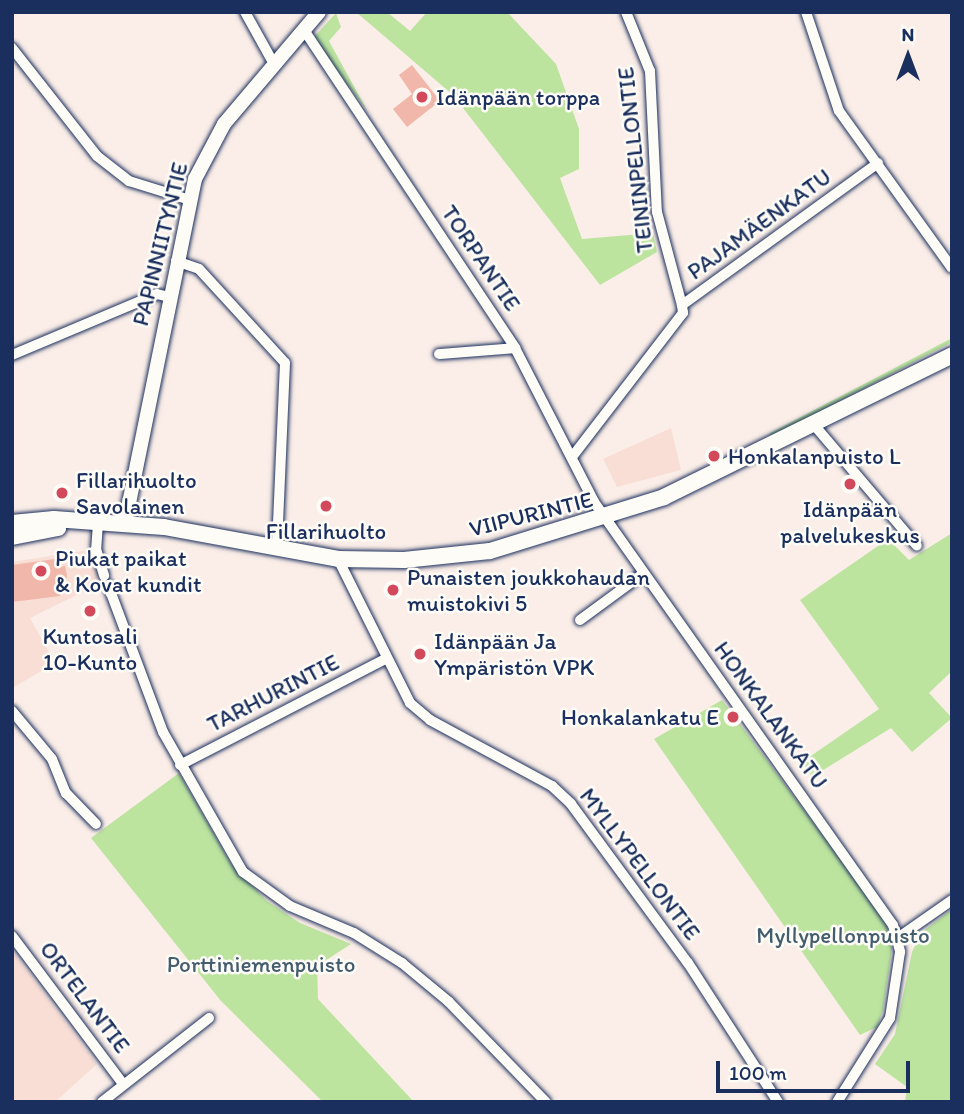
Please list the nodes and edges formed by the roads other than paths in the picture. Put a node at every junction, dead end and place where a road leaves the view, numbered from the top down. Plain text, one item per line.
1 (245, 12) edge
2 (319, 12) edge
3 (626, 12) edge
4 (806, 12) edge
5 (304, 30) junction
6 (12, 48) edge
7 (274, 64) junction
8 (878, 163) junction
9 (190, 200) junction
10 (176, 261) junction
11 (952, 268) edge
12 (169, 297) junction
13 (682, 305) junction
14 (515, 348) junction
15 (439, 354) dead end
16 (12, 355) edge
17 (952, 355) edge
18 (815, 426) junction
19 (572, 457) junction
20 (607, 518) junction
21 (12, 523) edge
22 (93, 523) junction
23 (125, 523) junction
24 (12, 537) edge
25 (917, 546) dead end
26 (277, 549) junction
27 (338, 559) junction
28 (644, 573) junction
29 (580, 620) dead end
30 (385, 659) junction
31 (12, 711) edge
32 (180, 765) junction
33 (96, 824) dead end
34 (952, 900) edge
35 (12, 936) edge
36 (899, 937) junction
37 (209, 1018) dead end
38 (123, 1084) junction
39 (102, 1102) edge
40 (546, 1102) edge
41 (778, 1102) edge
42 (837, 1102) edge

1 - 7 street
2 - 5 street, PAPINNIITYNTIE
3 - 13 street, TEININPELLONTIE
4 - 8 street
5 - 7 street, PAPINNIITYNTIE
5 - 14 street, TORPANTIE
6 - 9 street
7 - 9 street, PAPINNIITYNTIE
8 - 11 street
8 - 13 street, PAJAMÄENKATU
9 - 10 street, PAPINNIITYNTIE
10 - 12 street, PAPINNIITYNTIE
10 - 26 street
12 - 16 street
12 - 23 street, PAPINNIITYNTIE
13 - 19 street, PAJAMÄENKATU
14 - 15 street
14 - 19 street, TORPANTIE
17 - 18 main road, VIIPURINTIE
18 - 20 main road, VIIPURINTIE
18 - 25 street
19 - 20 street, TORPANTIE
20 - 27 main road, VIIPURINTIE
20 - 28 street, HONKALANKATU
21 - 22 main road, VIIPURINTIE
22 - 23 main road, VIIPURINTIE
22 - 24 main road, VIIPURINTIE
22 - 32 street
23 - 26 main road, VIIPURINTIE
26 - 27 main road, VIIPURINTIE
27 - 30 street, MYLLYPELLONTIE
28 - 29 street
28 - 36 street, HONKALANKATU
30 - 32 street, TARHURINTIE
30 - 41 street, MYLLYPELLONTIE
31 - 33 street
32 - 40 street
34 - 36 street
35 - 38 street, ORTELANTIE
36 - 42 street
37 - 38 street
38 - 39 street

